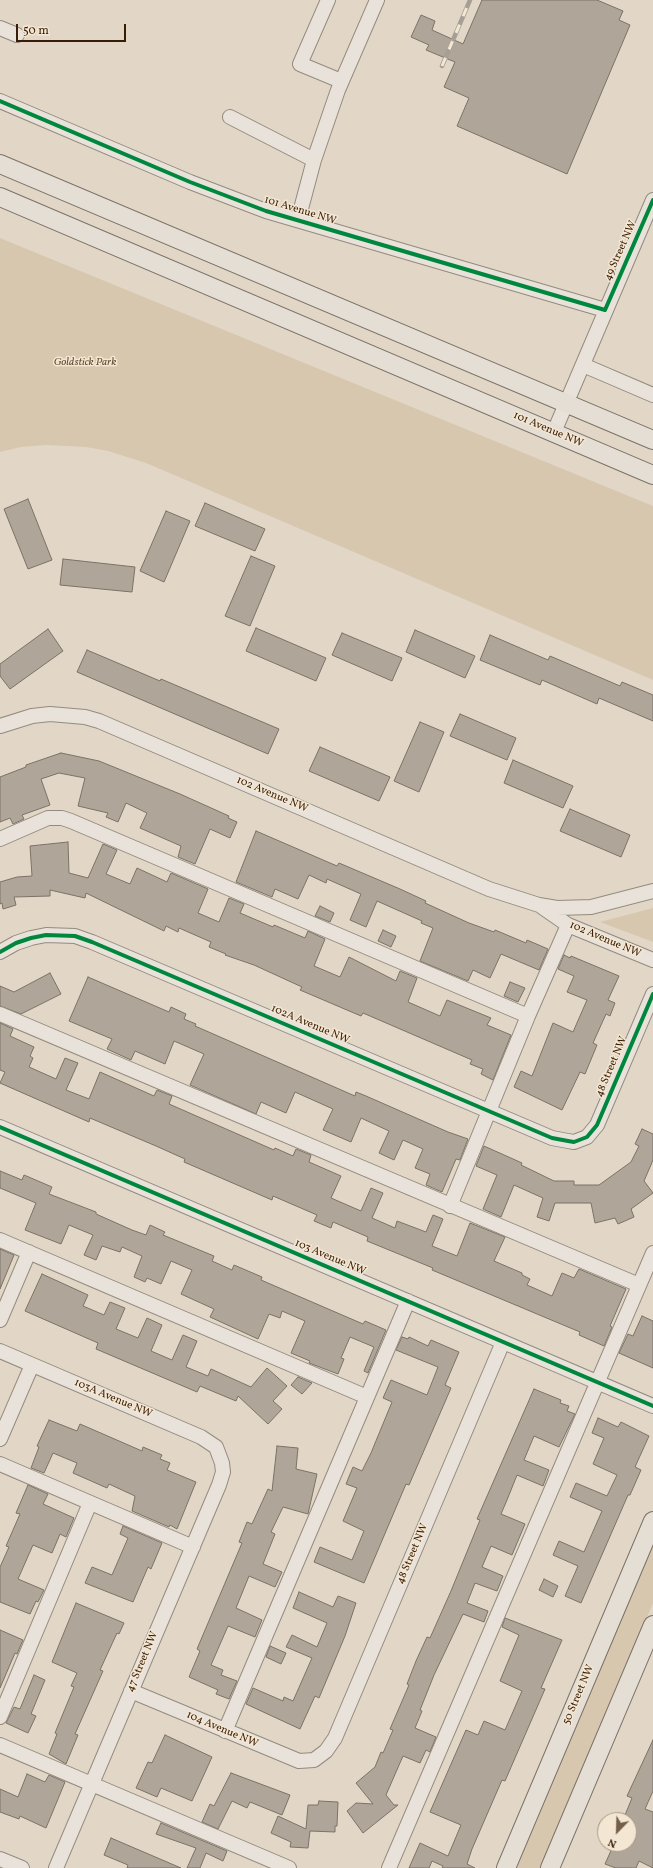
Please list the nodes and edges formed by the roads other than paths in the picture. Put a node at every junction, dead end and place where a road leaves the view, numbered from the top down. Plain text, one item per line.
1 (328, 0) edge
2 (377, 0) edge
3 (0, 28) edge
4 (17, 35) dead end
5 (342, 81) junction
6 (0, 102) edge
7 (230, 117) dead end
8 (314, 160) junction
9 (0, 164) edge
10 (0, 197) edge
11 (653, 200) edge
12 (298, 220) junction
13 (605, 310) junction
14 (583, 365) junction
15 (653, 395) edge
16 (567, 403) junction
17 (554, 432) junction
18 (653, 440) edge
19 (653, 475) edge
20 (0, 726) edge
21 (0, 839) edge
22 (653, 891) edge
23 (539, 905) junction
24 (568, 925) junction
25 (0, 952) edge
26 (653, 960) edge
27 (653, 994) edge
28 (0, 1014) edge
29 (528, 1016) junction
30 (489, 1112) junction
31 (0, 1126) edge
32 (580, 1140) joint
33 (450, 1206) junction
34 (0, 1240) edge
35 (29, 1252) junction
36 (653, 1253) edge
37 (639, 1285) junction
38 (408, 1301) junction
39 (0, 1320) edge
40 (503, 1342) junction
41 (0, 1351) edge
42 (32, 1365) junction
43 (598, 1382) junction
44 (367, 1397) junction
45 (653, 1406) edge
46 (0, 1439) edge
47 (220, 1455) joint
48 (0, 1464) edge
49 (90, 1503) junction
50 (653, 1521) edge
51 (193, 1547) junction
52 (653, 1625) edge
53 (131, 1691) junction
54 (0, 1716) edge
55 (225, 1731) junction
56 (0, 1745) edge
57 (314, 1760) joint
58 (92, 1784) junction
59 (0, 1859) edge
60 (22, 1868) edge
61 (56, 1868) edge
62 (289, 1868) edge
63 (389, 1868) edge
64 (506, 1868) edge
65 (550, 1868) edge

1 - 5 street
2 - 5 street
3 - 4 street
5 - 8 street
6 - 12 street, 101 Avenue NW
7 - 8 street
8 - 12 street
9 - 16 main road
10 - 17 main road, 101 Avenue NW
11 - 13 street, 49 Street NW
12 - 13 street, 101 Avenue NW
13 - 14 street, 49 Street NW
14 - 15 street
14 - 16 street, 49 Street NW
16 - 17 street, 49 Street NW
16 - 18 main road
17 - 19 main road, 101 Avenue NW
20 - 23 street, 102 Avenue NW
21 - 29 street
22 - 23 street, 102 Avenue NW
23 - 24 street, 102 Avenue NW
24 - 26 street, 102 Avenue NW
24 - 29 street
25 - 30 street, 102A Avenue NW
27 - 32 street, 48 Street NW
28 - 33 street
29 - 30 street
30 - 32 street, 102A Avenue NW
30 - 33 street
31 - 38 street, 103 Avenue NW
33 - 37 street
34 - 35 street
35 - 39 street
35 - 44 street
36 - 37 street
37 - 43 street
38 - 40 street, 103 Avenue NW
38 - 44 street
40 - 43 street, 103 Avenue NW
40 - 57 street, 48 Street NW
41 - 42 street, 103A Avenue NW
42 - 46 street
42 - 47 street, 103A Avenue NW
43 - 45 street, 103 Avenue NW
43 - 63 street
44 - 55 street
47 - 51 street, 47 Street NW
48 - 49 street
49 - 51 street
49 - 54 street
50 - 64 main road, 50 Street NW
51 - 53 street, 47 Street NW
52 - 65 main road
53 - 55 street, 104 Avenue NW
53 - 58 street, 47 Street NW
55 - 57 street, 104 Avenue NW
56 - 58 street
58 - 61 street, 47 Street NW
58 - 62 street
59 - 60 street

